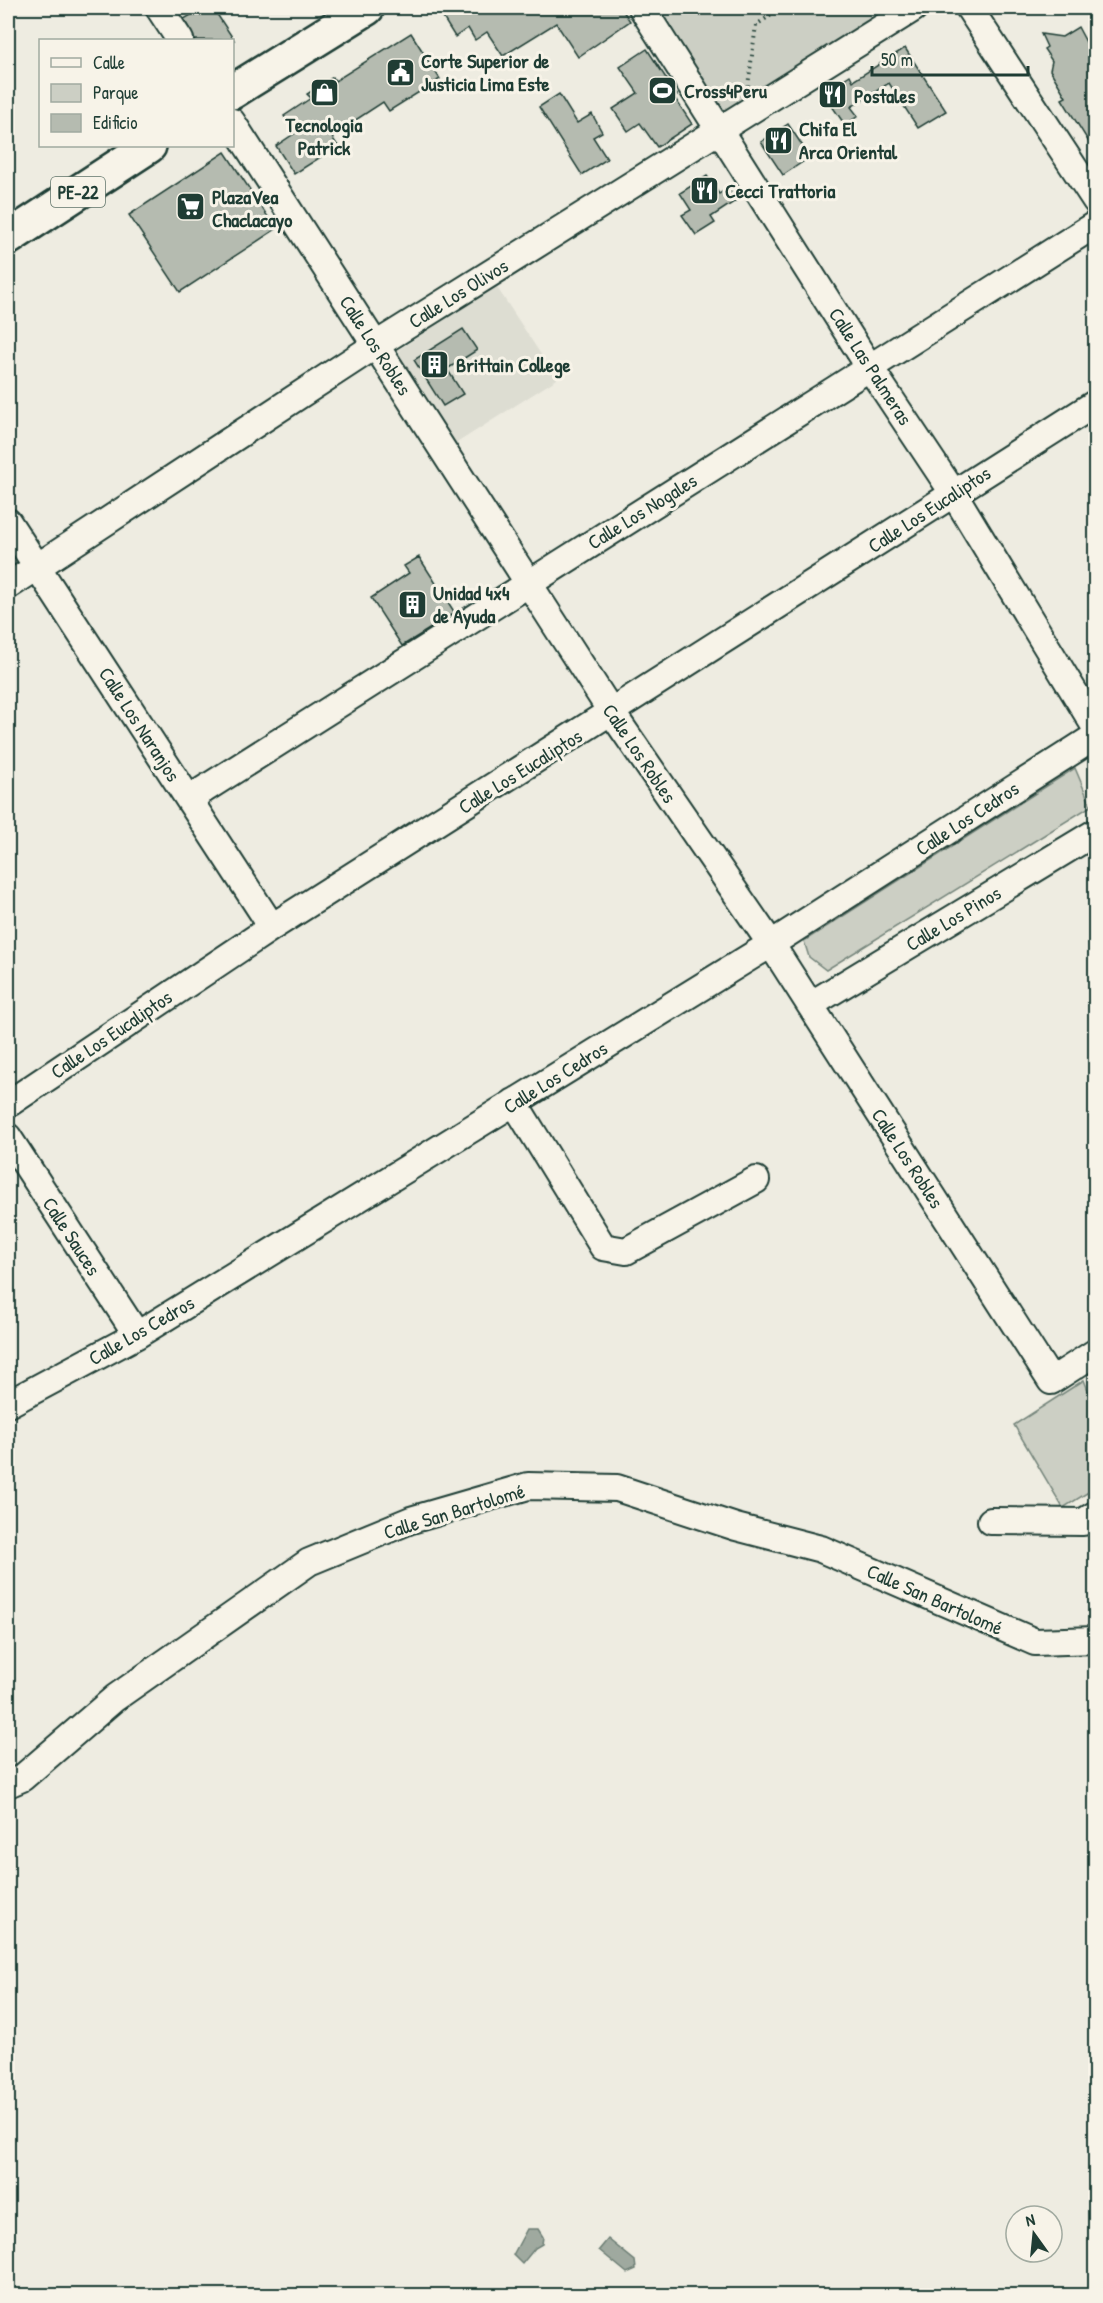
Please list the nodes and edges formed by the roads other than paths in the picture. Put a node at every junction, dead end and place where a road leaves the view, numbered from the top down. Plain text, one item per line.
1 (159, 8) edge
2 (367, 8) edge
3 (642, 8) edge
4 (914, 8) edge
5 (969, 8) edge
6 (179, 39) edge
7 (234, 91) edge
8 (234, 125) edge
9 (720, 127) junction
10 (147, 147) edge
11 (1095, 201) edge
12 (1095, 224) edge
13 (8, 238) edge
14 (376, 345) junction
15 (870, 368) junction
16 (1095, 403) edge
17 (954, 494) junction
18 (8, 522) edge
19 (36, 566) junction
20 (530, 582) junction
21 (8, 586) edge
22 (612, 713) junction
23 (1095, 728) edge
24 (1095, 736) edge
25 (189, 799) junction
26 (1095, 832) edge
27 (272, 927) junction
28 (771, 944) junction
29 (810, 1005) junction
30 (514, 1102) junction
31 (8, 1104) edge
32 (8, 1137) edge
33 (756, 1180) dead end
34 (137, 1335) junction
35 (1095, 1352) edge
36 (8, 1404) edge
37 (1095, 1514) edge
38 (991, 1521) dead end
39 (1095, 1640) edge
40 (8, 1784) edge

1 - 6 street
2 - 7 highway
3 - 9 street, Calle Las Palmeras
4 - 9 street, Calle Los Olivos
5 - 11 street
8 - 14 street, Calle Los Robles
9 - 14 street, Calle Los Olivos
9 - 15 street, Calle Las Palmeras
10 - 13 highway, PE-22
12 - 15 street, Calle Los Nogales
14 - 19 street, Calle Los Olivos
14 - 20 street, Calle Los Robles
15 - 17 street, Calle Las Palmeras
15 - 20 street, Calle Los Nogales
16 - 17 street, Calle Los Eucaliptos
17 - 22 street, Calle Los Eucaliptos
17 - 23 street, Calle Las Palmeras
18 - 19 street, Calle Los Naranjos
19 - 21 street, Calle Los Olivos
19 - 25 street, Calle Los Naranjos
20 - 22 street, Calle Los Robles
20 - 25 street, Calle Los Nogales
22 - 27 street, Calle Los Eucaliptos
22 - 28 street, Calle Los Robles
24 - 28 street, Calle Los Cedros
25 - 27 street, Calle Los Naranjos
26 - 29 street, Calle Los Pinos
27 - 31 street, Calle Los Eucaliptos
28 - 29 street, Calle Los Robles
28 - 30 street, Calle Los Cedros
29 - 35 street, Calle Los Robles
30 - 33 street
30 - 34 street, Calle Los Cedros
32 - 34 street, Calle Sauces
34 - 36 street, Calle Los Cedros
37 - 38 street
39 - 40 street, Calle San Bartolomé

